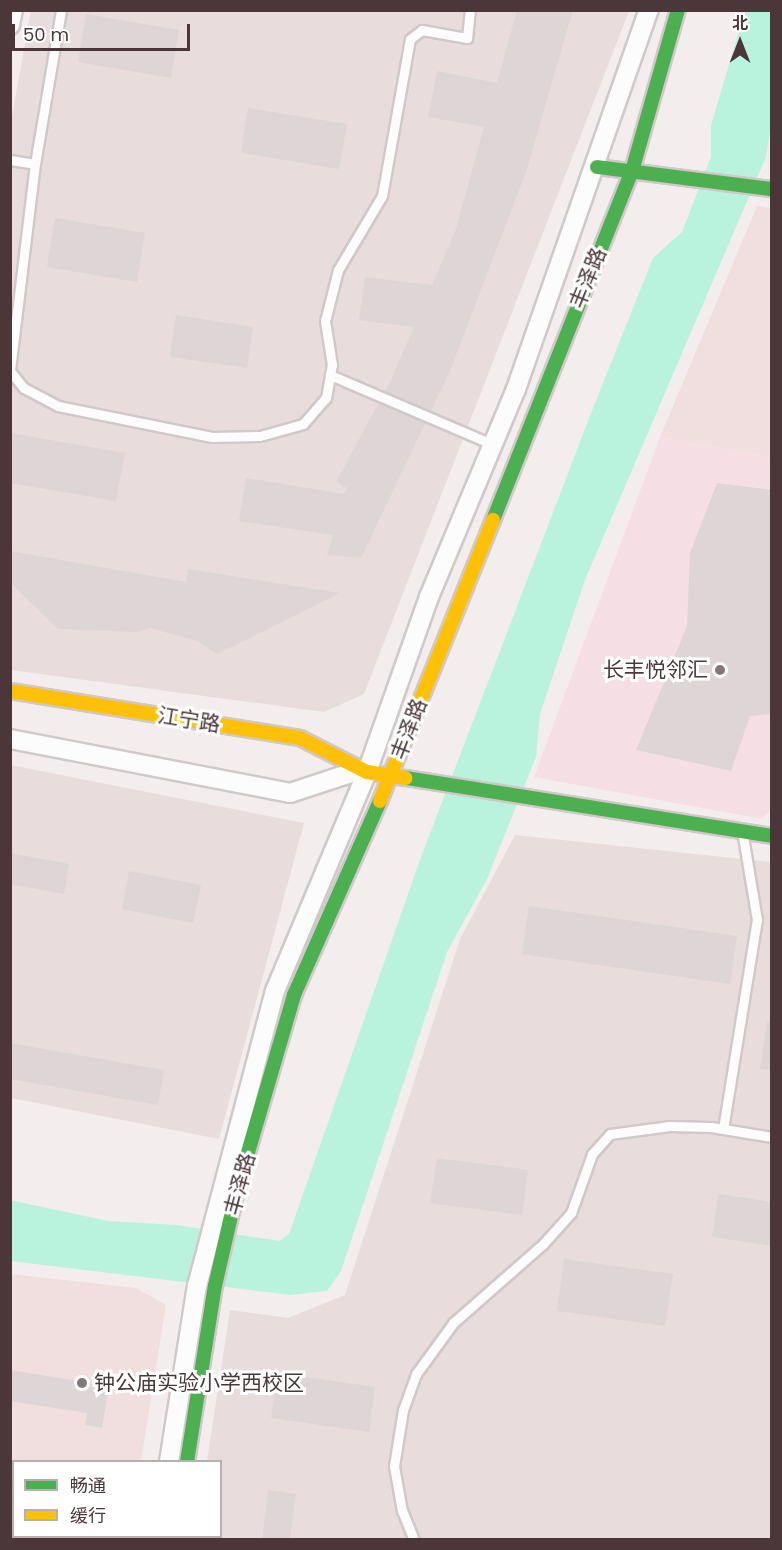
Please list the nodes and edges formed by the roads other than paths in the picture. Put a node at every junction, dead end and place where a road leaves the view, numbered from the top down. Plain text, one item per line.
1 (13, 10) edge
2 (61, 10) edge
3 (470, 10) edge
4 (649, 10) edge
5 (678, 10) edge
6 (10, 25) edge
7 (10, 160) edge
8 (35, 164) junction
9 (597, 167) junction
10 (632, 171) junction
11 (771, 189) edge
12 (10, 371) edge
13 (330, 375) junction
14 (494, 445) junction
15 (10, 691) edge
16 (10, 739) edge
17 (364, 771) junction
18 (391, 775) junction
19 (743, 832) junction
20 (770, 834) edge
21 (723, 1129) junction
22 (771, 1137) edge
23 (206, 1286) junction
24 (169, 1460) edge
25 (187, 1460) edge
26 (414, 1539) edge

1 - 6 street
2 - 8 lane
3 - 13 lane
4 - 9 street, 丰泽路
5 - 10 street, 丰泽路
7 - 8 lane
8 - 12 lane
9 - 10 street
9 - 14 street, 丰泽路
10 - 11 street
10 - 18 street, 丰泽路
12 - 13 lane
13 - 14 lane
14 - 17 street, 丰泽路
15 - 17 street, 江宁路
16 - 17 street, 江宁路
17 - 18 street, 江宁路
17 - 23 street, 丰泽路
18 - 19 street, 江宁路
18 - 23 street, 丰泽路
19 - 20 street, 江宁路
19 - 21 lane
21 - 22 lane
21 - 26 lane
23 - 24 street, 丰泽路
23 - 25 street, 丰泽路

